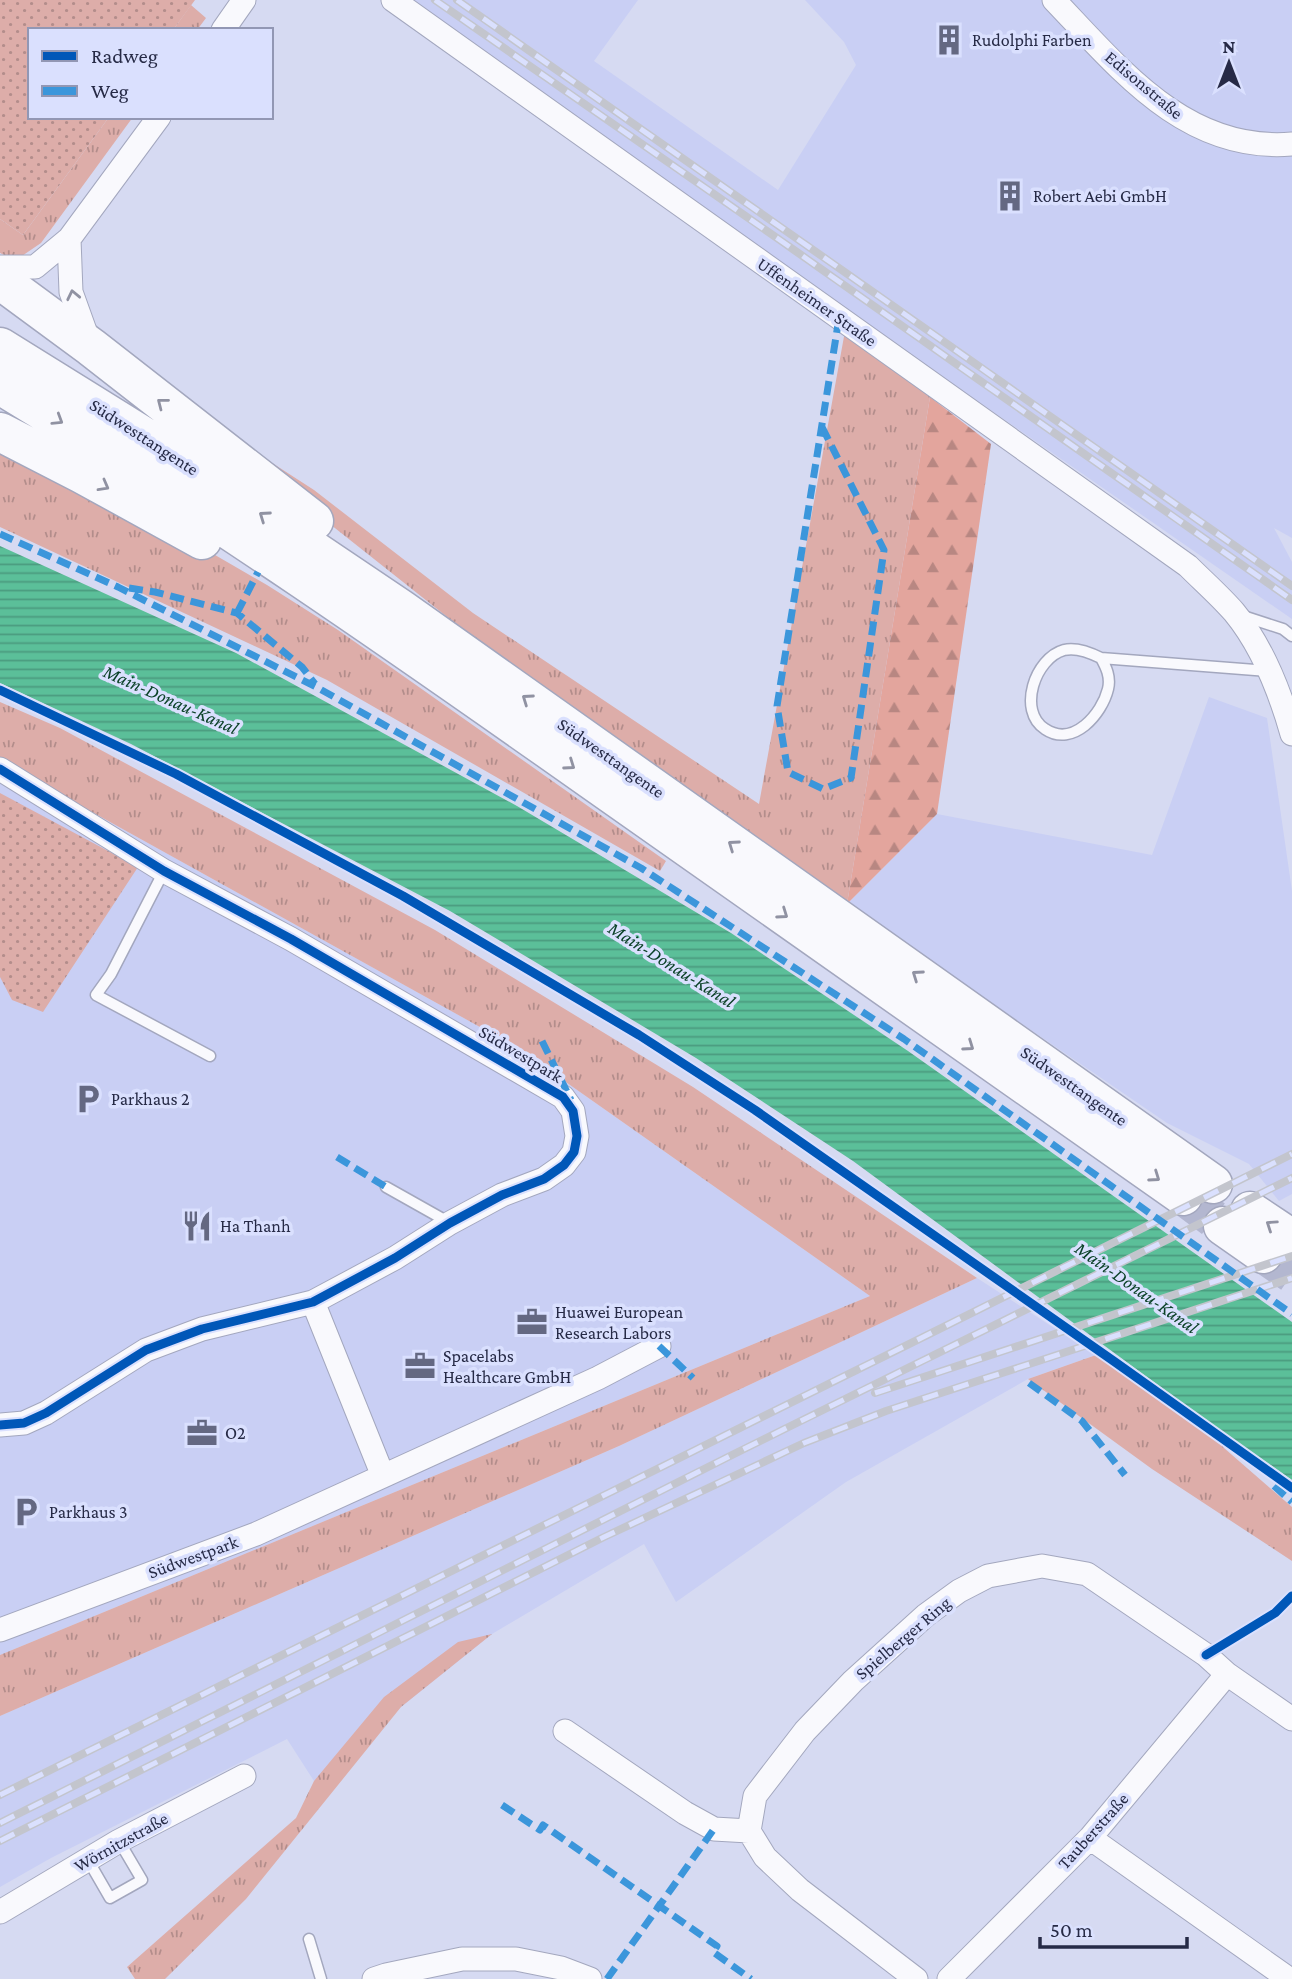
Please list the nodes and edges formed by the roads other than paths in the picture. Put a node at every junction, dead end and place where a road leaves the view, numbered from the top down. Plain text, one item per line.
1 (244, 0) edge
2 (393, 0) edge
3 (1055, 0) edge
4 (224, 28) edge
5 (158, 119) edge
6 (1292, 144) edge
7 (69, 239) junction
8 (0, 267) edge
9 (0, 280) edge
10 (0, 347) edge
11 (91, 347) junction
12 (0, 385) edge
13 (0, 432) edge
14 (401, 609) junction
15 (1235, 613) junction
16 (1292, 636) edge
17 (415, 655) junction
18 (1101, 658) junction
19 (1269, 671) junction
20 (1292, 734) edge
21 (0, 769) edge
22 (164, 871) junction
23 (210, 1056) dead end
24 (386, 1187) dead end
25 (1237, 1218) tunnel mouth
26 (450, 1223) junction
27 (1278, 1246) tunnel mouth
28 (313, 1301) junction
29 (659, 1346) dead end
30 (0, 1425) edge
31 (383, 1476) junction
32 (0, 1630) edge
33 (1227, 1674) junction
34 (1292, 1719) edge
35 (565, 1731) dead end
36 (244, 1776) dead end
37 (749, 1831) junction
38 (1090, 1838) junction
39 (119, 1841) junction
40 (88, 1860) junction
41 (0, 1912) edge
42 (309, 1939) dead end
43 (321, 1979) edge
44 (374, 1979) edge
45 (590, 1979) edge
46 (916, 1979) edge
47 (949, 1979) edge
48 (1289, 1979) edge

1 - 4 street
2 - 15 street, Uffenheimer Straße
3 - 6 street, Edisonstraße
5 - 7 street
7 - 8 street
11 -> 7 street
9 - 11 highway
14 -> 10 highway, Südwesttangente
14 -> 11 highway
12 -> 17 highway, Südwesttangente
13 -> 17 highway
17 -> 14 highway, Südwesttangente
15 - 16 lane, Uffenheimer Straße
15 - 19 street, Uffenheimer Straße
18 - 18 lane
18 - 19 lane
19 - 20 street, Uffenheimer Straße
21 - 22 street, Südwestpark
22 - 23 lane
22 - 26 street, Südwestpark
24 - 26 lane
25 - 27 highway
26 - 28 street, Südwestpark
28 - 30 street, Südwestpark
28 - 31 street
29 - 31 street, Südwestpark
31 - 32 street, Südwestpark
33 - 34 street, Spielberger Ring
33 - 37 street, Spielberger Ring
33 - 38 street, Tauberstraße
35 - 37 street
36 - 39 street, Wörnitzstraße
37 - 46 street
38 - 47 street, Tauberstraße
38 - 48 street
39 - 40 street, Wörnitzstraße
39 - 40 lane
40 - 41 street, Wörnitzstraße
42 - 43 lane
44 - 45 street

